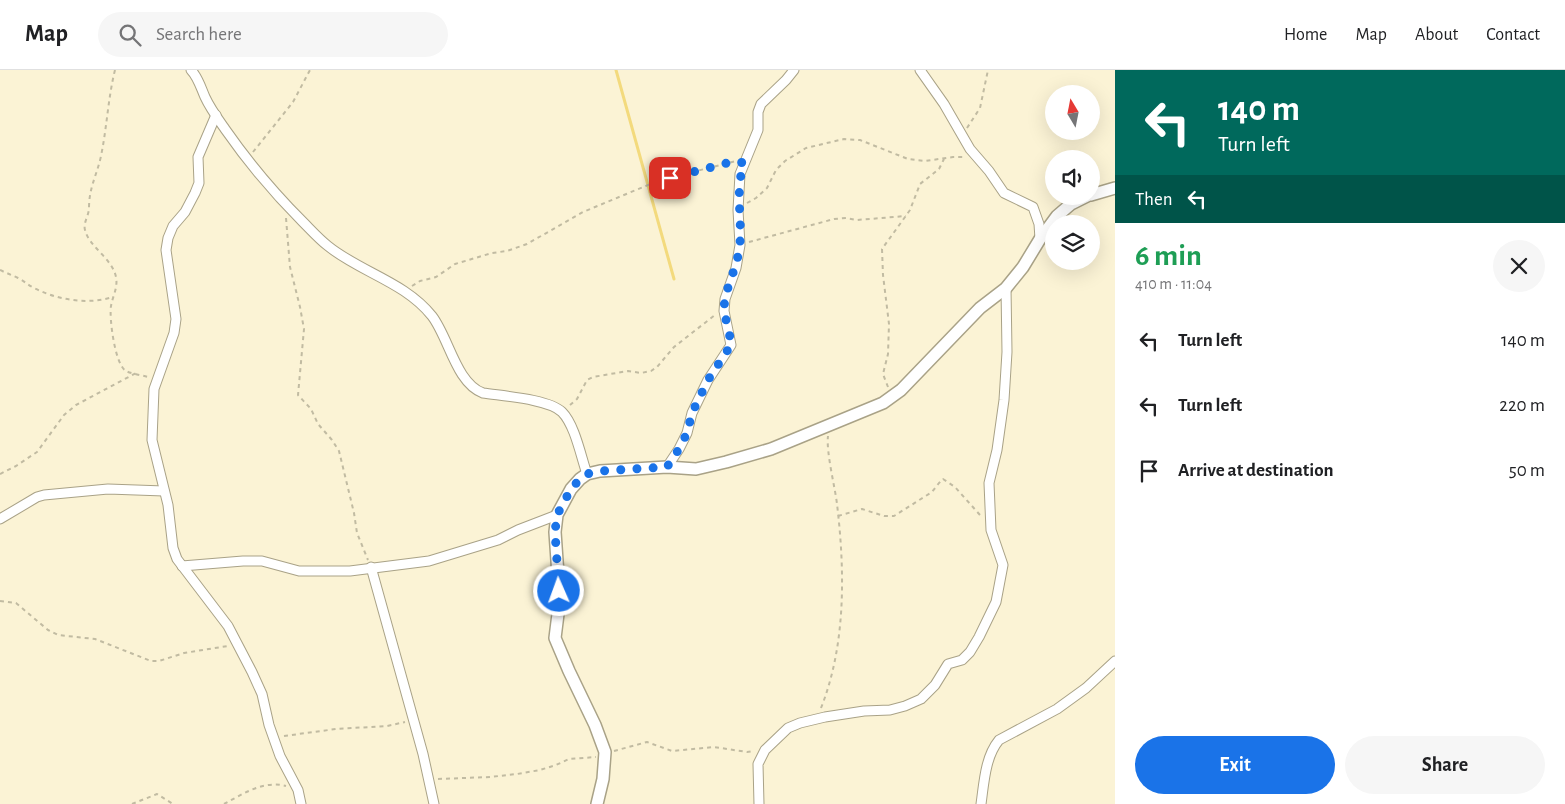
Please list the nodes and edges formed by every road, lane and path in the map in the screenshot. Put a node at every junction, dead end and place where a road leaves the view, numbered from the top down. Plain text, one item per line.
1 (115, 70) edge
2 (310, 70) edge
3 (794, 70) edge
4 (920, 70) edge
5 (988, 70) edge
6 (193, 71) edge
7 (216, 115) junction
8 (964, 137) junction
9 (247, 159) junction
10 (944, 159) junction
11 (980, 159) junction
12 (744, 163) junction
13 (1115, 188) edge
14 (1100, 192) edge
15 (1069, 205) edge
16 (288, 206) junction
17 (738, 210) junction
18 (906, 216) junction
19 (1040, 239) junction
20 (740, 245) junction
21 (0, 270) edge
22 (1006, 288) junction
23 (404, 291) junction
24 (113, 297) junction
25 (724, 311) junction
26 (136, 373) junction
27 (157, 380) junction
28 (891, 397) junction
29 (561, 411) junction
30 (831, 424) junction
31 (667, 467) junction
32 (0, 474) edge
33 (587, 474) junction
34 (164, 491) junction
35 (557, 515) junction
36 (838, 516) junction
37 (0, 520) edge
38 (991, 530) junction
39 (182, 566) junction
40 (372, 567) junction
41 (0, 600) edge
42 (238, 646) junction
43 (1115, 661) edge
44 (412, 719) junction
45 (816, 719) junction
46 (273, 737) junction
47 (765, 750) junction
48 (605, 754) junction
49 (428, 780) junction
50 (298, 790) junction
51 (132, 804) edge
52 (173, 804) edge
53 (224, 804) edge
54 (300, 804) edge
55 (434, 804) edge
56 (597, 804) edge
57 (759, 804) edge
58 (981, 804) edge

1 - 24 path
2 - 9 path
3 - 12 street
4 - 8 street
5 - 8 path
6 - 7 street
7 - 9 street
7 - 27 street
8 - 11 street
9 - 16 street
10 - 11 path
10 - 17 path
10 - 18 path
11 - 19 street
12 - 17 street
12 - 23 path
13 - 14 street
15 - 19 street
16 - 23 street
16 - 40 path
17 - 20 street
18 - 20 path
18 - 28 path
19 - 22 street
20 - 25 street
21 - 24 path
22 - 28 street
22 - 38 street
23 - 29 street
24 - 26 path
25 - 29 path
25 - 31 street
26 - 27 path
26 - 32 path
27 - 34 street
28 - 30 street
29 - 33 street
30 - 31 street
30 - 36 path
31 - 33 street
33 - 35 street
34 - 37 street
34 - 39 street
35 - 40 street
35 - 48 street
36 - 38 path
36 - 45 path
38 - 45 street
39 - 40 street
39 - 42 street
40 - 44 street
41 - 42 path
42 - 46 street
43 - 58 street
44 - 46 path
44 - 49 street
45 - 47 street
46 - 50 street
47 - 48 path
47 - 57 street
48 - 49 path
48 - 56 street
49 - 55 street
50 - 53 path
50 - 54 street
51 - 52 path

